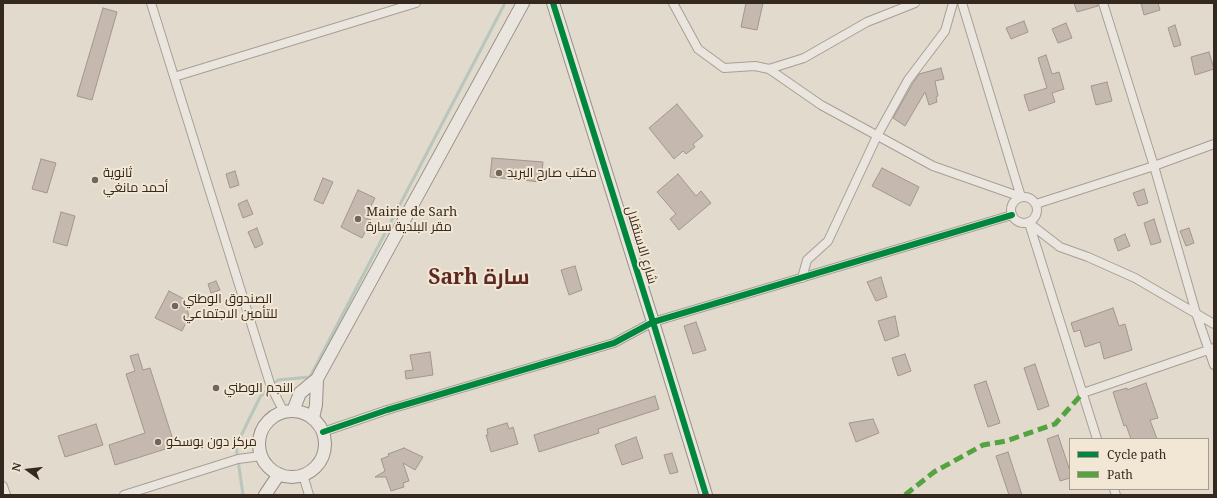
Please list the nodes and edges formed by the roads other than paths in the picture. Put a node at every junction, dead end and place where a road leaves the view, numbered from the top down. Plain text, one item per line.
1 (151, 3) edge
2 (416, 3) edge
3 (523, 3) edge
4 (553, 3) edge
5 (673, 3) edge
6 (915, 3) edge
7 (953, 3) edge
8 (962, 3) edge
9 (1103, 3) edge
10 (769, 68) junction
11 (174, 77) junction
12 (876, 136) junction
13 (1214, 144) edge
14 (1154, 166) junction
15 (1021, 197) junction
16 (1036, 204) junction
17 (1012, 215) junction
18 (1028, 223) junction
19 (802, 278) junction
20 (1196, 313) junction
21 (653, 322) junction
22 (1214, 324) edge
23 (1212, 349) edge
24 (1214, 365) edge
25 (318, 379) junction
26 (1082, 393) junction
27 (289, 412) junction
28 (312, 418) junction
29 (323, 432) junction
30 (1098, 438) edge
31 (261, 456) junction
32 (279, 474) junction
33 (303, 475) junction
34 (3, 486) edge
35 (6, 495) edge
36 (124, 495) edge
37 (265, 495) edge
38 (309, 495) edge
39 (706, 495) edge

1 - 11 street
2 - 11 street
3 - 25 street
4 - 21 street, شارع الاستقلال
5 - 10 street
6 - 10 street
7 - 12 street
8 - 15 street
9 - 14 street
10 - 12 street
11 - 27 street
12 - 15 street
12 - 19 street
13 - 14 street
14 - 16 street
14 - 20 street
15 - 16 street
15 - 17 street
16 - 18 street
17 - 18 street
17 - 19 street
18 - 20 street
18 - 26 street
19 - 21 street
20 - 22 street
20 - 23 street
21 - 29 street
21 - 39 street, شارع الاستقلال
23 - 24 street
23 - 26 street
25 - 27 street
25 - 28 street
26 - 30 street
27 - 28 street
27 - 31 street
28 - 29 street
29 - 33 street
31 - 32 street
31 - 36 street
32 - 33 street
32 - 37 street
33 - 38 street
34 - 35 street

